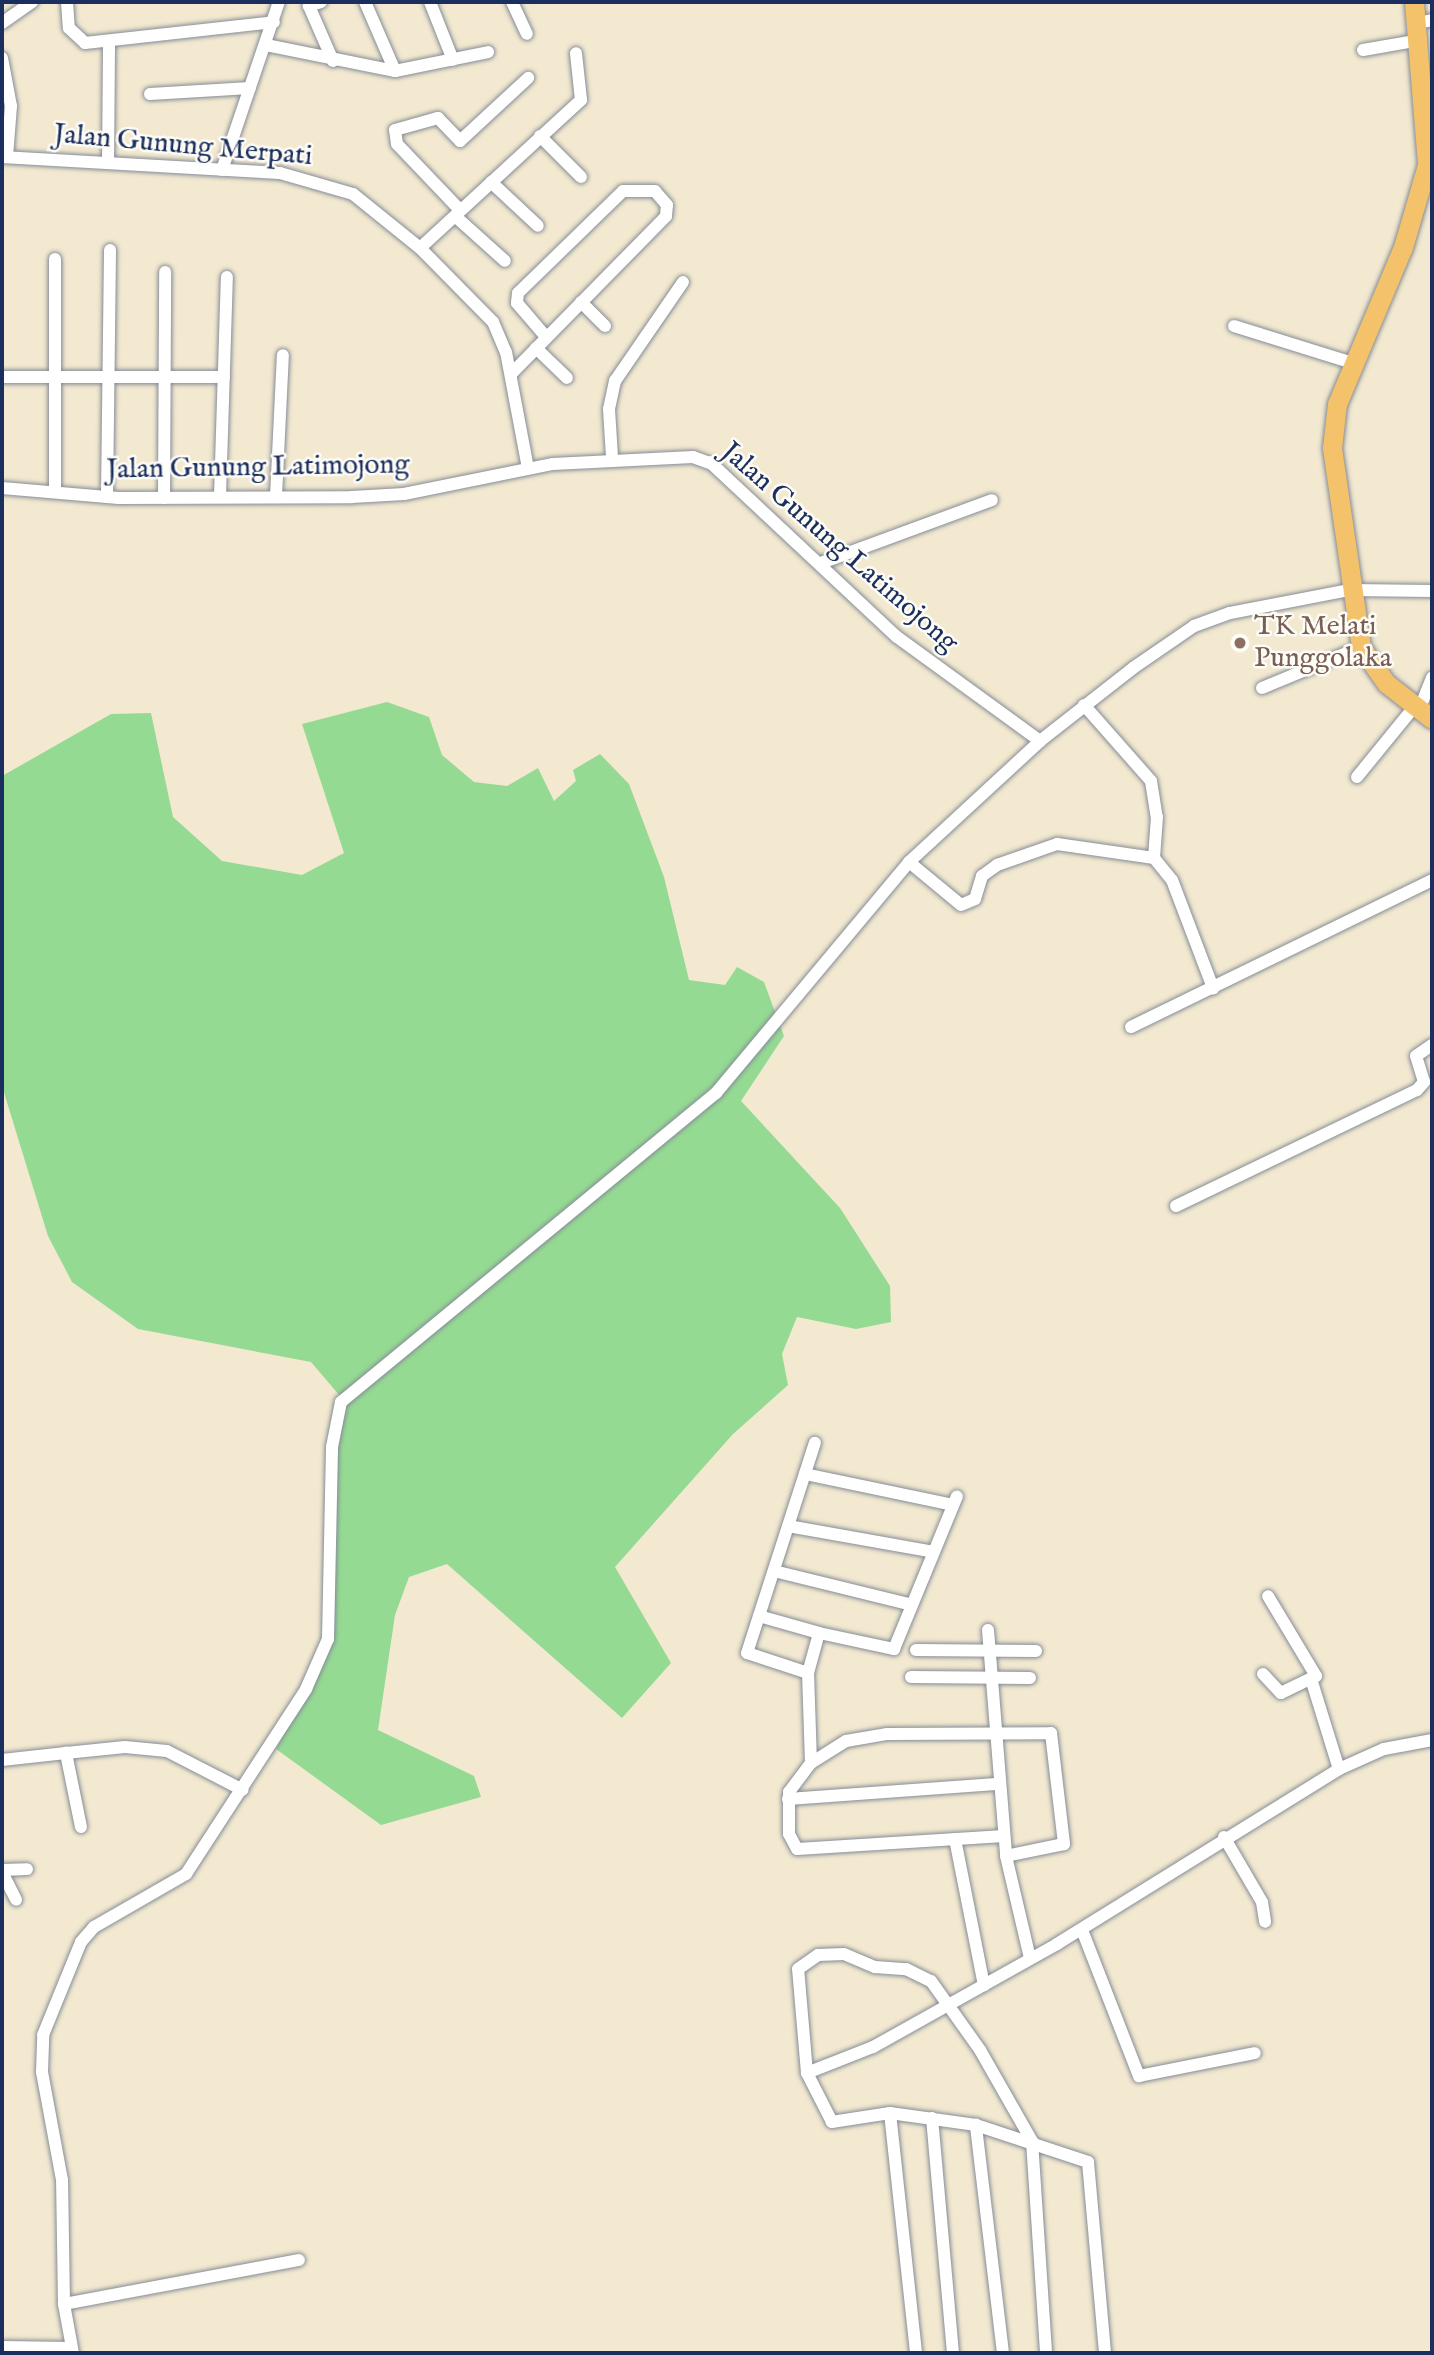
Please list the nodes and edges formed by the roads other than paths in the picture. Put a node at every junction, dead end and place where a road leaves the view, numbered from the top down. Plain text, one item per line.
1 (33, 2) edge
2 (67, 2) edge
3 (279, 2) edge
4 (365, 2) edge
5 (430, 2) edge
6 (512, 2) edge
7 (1414, 2) edge
8 (312, 3) edge
9 (274, 22) junction
10 (2, 23) edge
11 (1423, 28) edge
12 (527, 34) dead end
13 (109, 41) junction
14 (266, 45) junction
15 (1363, 50) dead end
16 (488, 52) dead end
17 (576, 53) dead end
18 (2, 58) edge
19 (453, 60) junction
20 (333, 61) junction
21 (395, 71) junction
22 (528, 78) dead end
23 (250, 88) junction
24 (150, 94) dead end
25 (540, 136) junction
26 (460, 141) junction
27 (1430, 150) edge
28 (450, 151) dead end
29 (5, 157) edge
30 (108, 163) junction
31 (222, 170) junction
32 (581, 177) dead end
33 (491, 182) junction
34 (457, 213) junction
35 (538, 226) dead end
36 (421, 248) junction
37 (110, 250) dead end
38 (55, 259) dead end
39 (505, 261) dead end
40 (165, 272) dead end
41 (227, 277) dead end
42 (683, 282) dead end
43 (581, 302) junction
44 (605, 326) dead end
45 (1234, 326) dead end
46 (546, 337) junction
47 (536, 348) junction
48 (283, 355) dead end
49 (1353, 363) junction
50 (511, 374) junction
51 (55, 375) junction
52 (2, 377) edge
53 (108, 377) junction
54 (164, 377) junction
55 (224, 377) junction
56 (567, 378) dead end
57 (612, 457) junction
58 (528, 468) junction
59 (2, 488) edge
60 (55, 490) junction
61 (220, 496) junction
62 (276, 496) junction
63 (107, 497) junction
64 (164, 498) junction
65 (992, 500) dead end
66 (821, 563) junction
67 (1350, 590) junction
68 (1432, 591) edge
69 (1362, 647) junction
70 (1432, 677) edge
71 (1262, 688) dead end
72 (1084, 705) junction
73 (1422, 712) edge
74 (1040, 741) junction
75 (1357, 777) dead end
76 (1154, 858) junction
77 (909, 862) junction
78 (1432, 880) edge
79 (1213, 988) junction
80 (1131, 1027) dead end
81 (1432, 1045) edge
82 (1176, 1206) dead end
83 (815, 1443) dead end
84 (805, 1474) junction
85 (788, 1526) junction
86 (934, 1552) junction
87 (774, 1571) junction
88 (1268, 1596) dead end
89 (912, 1605) junction
90 (759, 1616) junction
91 (988, 1630) dead end
92 (819, 1633) junction
93 (916, 1650) dead end
94 (990, 1651) junction
95 (1036, 1651) dead end
96 (808, 1673) junction
97 (1263, 1674) dead end
98 (911, 1677) dead end
99 (1030, 1678) dead end
100 (992, 1679) junction
101 (1312, 1682) junction
102 (997, 1734) junction
103 (1432, 1740) edge
104 (66, 1753) junction
105 (2, 1760) edge
106 (811, 1763) junction
107 (1339, 1769) junction
108 (999, 1784) junction
109 (243, 1790) junction
110 (788, 1799) junction
111 (81, 1827) dead end
112 (1003, 1836) junction
113 (1224, 1837) junction
114 (955, 1839) junction
115 (1006, 1856) junction
116 (27, 1869) dead end
117 (2, 1871) edge
118 (16, 1900) dead end
119 (1265, 1922) dead end
120 (1082, 1930) junction
121 (1030, 1958) junction
122 (984, 1985) junction
123 (949, 2005) junction
124 (1255, 2053) dead end
125 (807, 2073) junction
126 (890, 2113) junction
127 (932, 2118) junction
128 (976, 2125) junction
129 (1032, 2141) junction
130 (299, 2260) dead end
131 (64, 2304) junction
132 (2, 2347) edge
133 (72, 2351) edge
134 (916, 2353) edge
135 (953, 2353) edge
136 (1003, 2353) edge
137 (1046, 2353) edge
138 (1105, 2353) edge

1 - 10 street
2 - 13 street
3 - 9 street
4 - 21 street
5 - 19 street
6 - 12 street
7 - 11 highway
8 - 20 street
9 - 13 street
9 - 14 street
11 - 15 street
11 - 27 highway
13 - 30 street
14 - 20 street
14 - 23 street
16 - 19 street
17 - 25 street
18 - 29 street
19 - 21 street
20 - 21 street
22 - 26 street
23 - 24 street
23 - 31 street
25 - 32 street
25 - 33 street
26 - 28 street
26 - 34 street
27 - 49 highway
29 - 30 street, Jalan Gunung Merpati
30 - 31 street, Jalan Gunung Merpati
31 - 36 street, Jalan Gunung Merpati
33 - 34 street
33 - 35 street
34 - 36 street
34 - 39 street
36 - 50 street, Jalan Gunung Merpati
37 - 53 street
38 - 51 street
40 - 54 street
41 - 55 street
42 - 57 street
43 - 44 street
43 - 46 street
43 - 46 street
45 - 49 street
46 - 47 street
47 - 50 street
47 - 56 street
48 - 62 street
49 - 67 highway
50 - 58 street, Jalan Gunung Merpati
51 - 52 street
51 - 53 street
51 - 60 street
53 - 54 street
53 - 63 street
54 - 55 street
54 - 64 street
55 - 61 street
57 - 58 street, Jalan Gunung Latimojong
57 - 66 street, Jalan Gunung Latimojong
58 - 62 street, Jalan Gunung Latimojong
59 - 60 street, Jalan Gunung Latimojong
60 - 63 street, Jalan Gunung Latimojong
61 - 62 street, Jalan Gunung Latimojong
61 - 64 street, Jalan Gunung Latimojong
63 - 64 street, Jalan Gunung Latimojong
65 - 66 street
66 - 74 street, Jalan Gunung Latimojong
67 - 68 street
67 - 69 highway
67 - 72 street
69 - 71 street
69 - 73 highway
70 - 73 street
72 - 74 street
72 - 76 street
73 - 75 street
74 - 77 street
76 - 77 street
76 - 79 street
77 - 109 street
78 - 79 street
79 - 80 street
81 - 82 street
83 - 84 street
84 - 85 street
84 - 86 street
85 - 86 street
85 - 87 street
86 - 89 street
87 - 89 street
87 - 90 street
88 - 101 street
89 - 92 street
90 - 92 street
90 - 96 street
91 - 94 street
92 - 96 street
93 - 94 street
94 - 95 street
94 - 100 street
96 - 106 street
97 - 101 street
98 - 100 street
99 - 100 street
100 - 102 street
101 - 107 street
102 - 106 street
102 - 108 street
102 - 115 street
103 - 107 street
104 - 105 street
104 - 109 street
104 - 111 street
106 - 110 street
107 - 113 street
108 - 110 street
108 - 112 street
109 - 131 street
110 - 114 street
112 - 114 street
112 - 115 street
113 - 119 street
113 - 120 street
114 - 122 street
115 - 121 street
116 - 117 street
117 - 118 street
120 - 121 street
120 - 124 street
121 - 122 street
122 - 123 street
123 - 125 street
123 - 125 street
123 - 129 street
125 - 126 street
126 - 127 street
126 - 134 street
127 - 128 street
127 - 135 street
128 - 129 street
128 - 136 street
129 - 137 street
129 - 138 street
130 - 131 street
131 - 133 street
132 - 133 street

